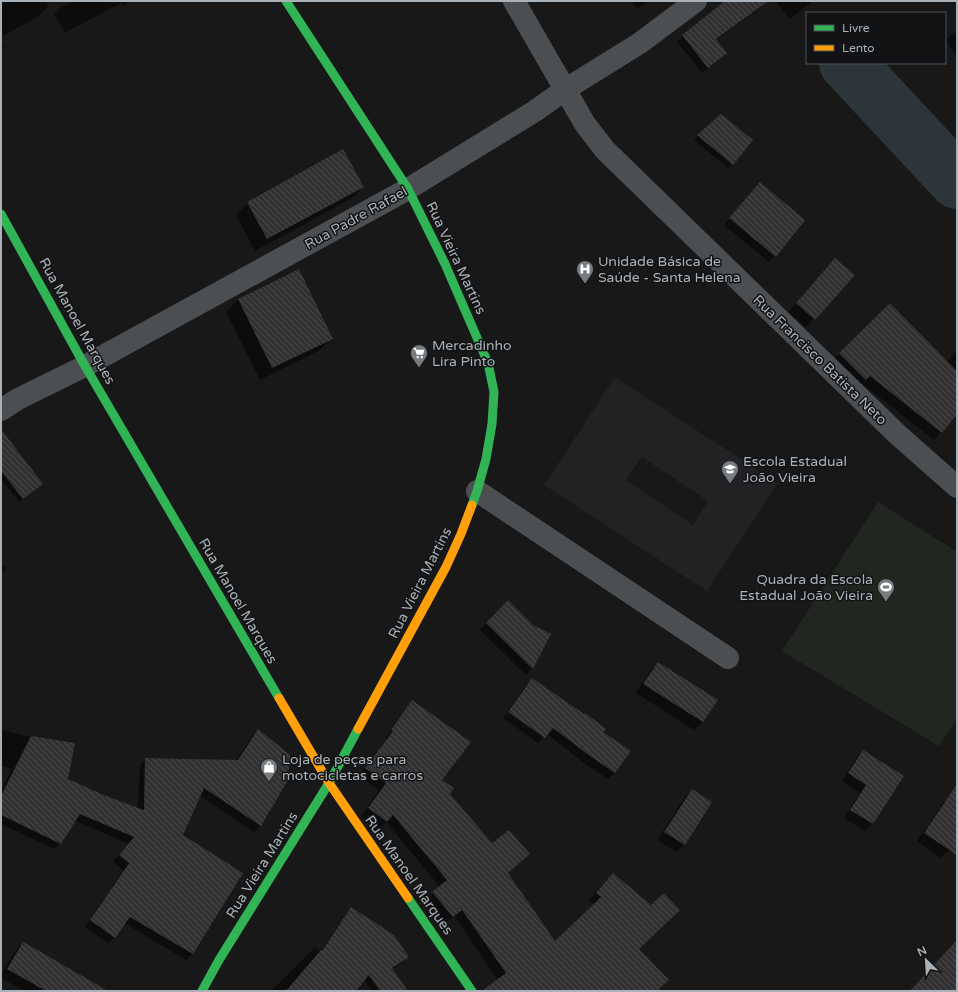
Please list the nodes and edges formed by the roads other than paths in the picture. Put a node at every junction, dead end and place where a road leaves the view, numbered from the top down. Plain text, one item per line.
1 (286, 1) edge
2 (514, 1) edge
3 (696, 1) edge
4 (566, 89) junction
5 (408, 189) junction
6 (1, 214) edge
7 (85, 366) junction
8 (1, 410) edge
9 (957, 487) edge
10 (476, 491) junction
11 (728, 658) dead end
12 (329, 783) junction
13 (202, 991) edge
14 (472, 991) edge

1 - 5 main road, Rua Vieira Martins
2 - 4 street, Rua Francisco Batista Neto
3 - 4 street, Rua Padre Rafael
4 - 5 street, Rua Padre Rafael
4 - 9 street, Rua Francisco Batista Neto
5 - 7 street, Rua Padre Rafael
5 - 10 main road, Rua Vieira Martins
6 - 7 main road, Rua Manoel Marques
7 - 8 street, Rua Padre Rafael
7 - 12 main road, Rua Manoel Marques
10 - 11 street
10 - 12 main road, Rua Vieira Martins
12 - 13 main road, Rua Vieira Martins
12 - 14 main road, Rua Manoel Marques

